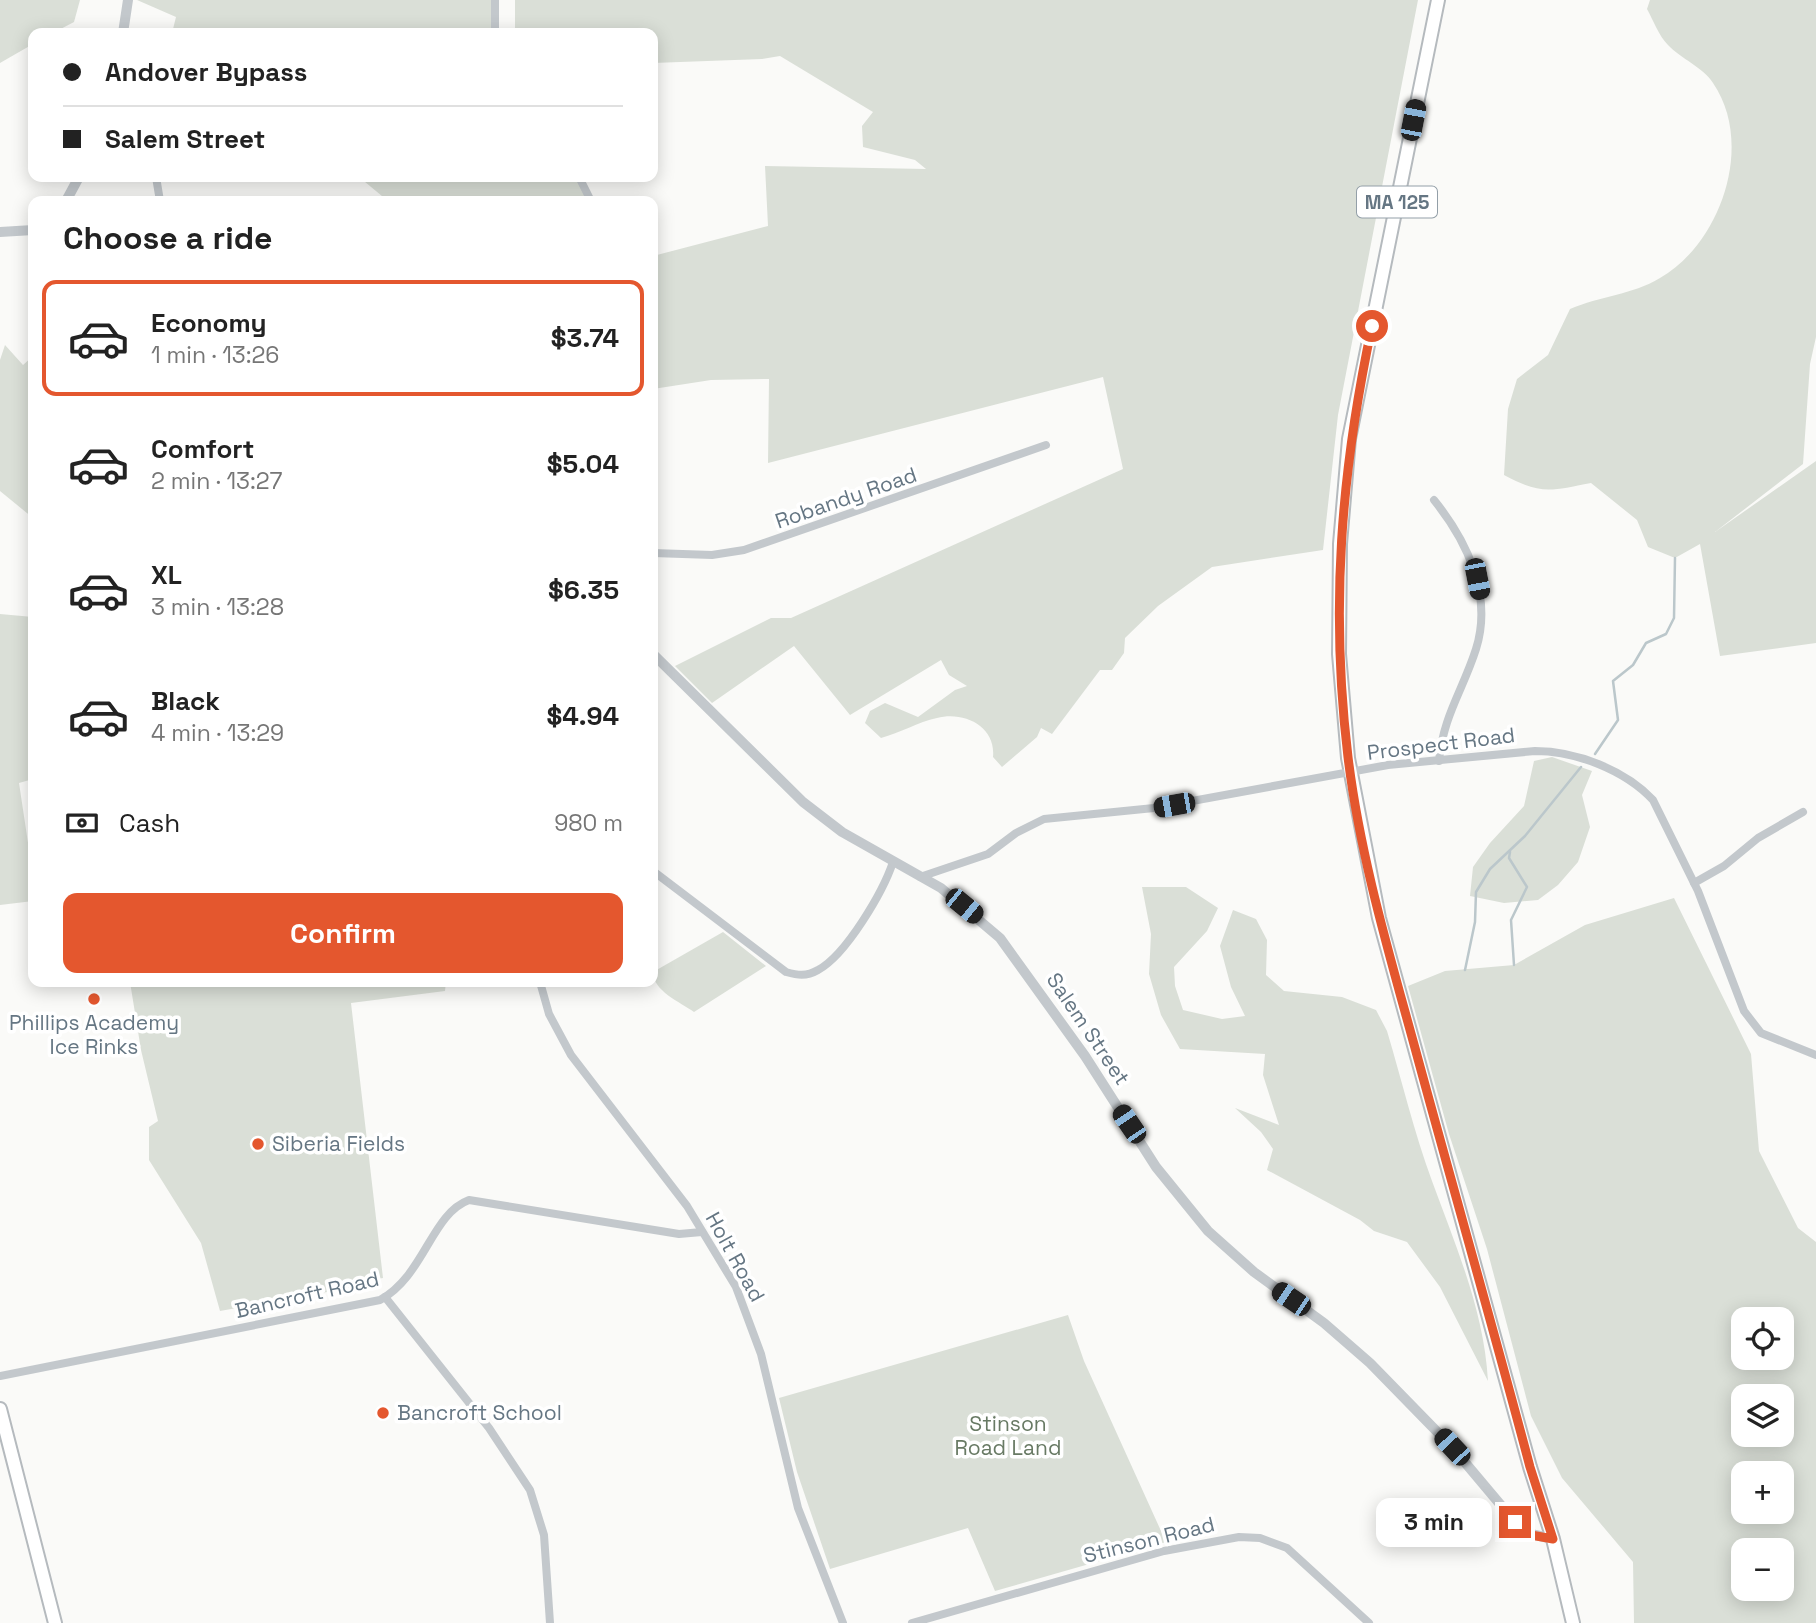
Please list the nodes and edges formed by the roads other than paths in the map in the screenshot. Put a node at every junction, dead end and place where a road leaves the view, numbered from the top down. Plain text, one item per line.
1 (128, 0) edge
2 (495, 0) edge
3 (1438, 0) edge
4 (124, 28) edge
5 (495, 28) edge
6 (28, 230) edge
7 (0, 232) edge
8 (1046, 445) dead end
9 (1434, 500) dead end
10 (658, 553) edge
11 (658, 662) edge
12 (1439, 761) junction
13 (1350, 772) junction
14 (1803, 813) dead end
15 (893, 862) junction
16 (658, 875) edge
17 (920, 877) junction
18 (1694, 883) junction
19 (541, 987) edge
20 (1816, 1055) edge
21 (702, 1232) junction
22 (385, 1297) junction
23 (0, 1376) edge
24 (0, 1409) edge
25 (1553, 1539) junction
26 (55, 1623) edge
27 (550, 1623) edge
28 (843, 1623) edge
29 (912, 1623) edge
30 (1369, 1623) edge
31 (1573, 1623) edge

1 - 4 street
2 - 5 street
3 - 13 main road, MA 125
6 - 7 street
8 - 10 street, Robandy Road
9 - 12 street
11 - 15 street, Salem Street
12 - 13 street, Prospect Road
12 - 18 street, Prospect Road
13 - 17 street, Prospect Road
13 - 25 main road, MA 125
14 - 18 street
15 - 16 street
15 - 17 street, Salem Street
17 - 25 street, Salem Street
18 - 20 street, Prospect Road
19 - 21 street, Holt Road
21 - 22 street, Bancroft Road
21 - 28 street, Holt Road
22 - 23 street, Bancroft Road
22 - 27 street
24 - 26 main road
25 - 31 main road, MA 125
29 - 30 street, Stinson Road

